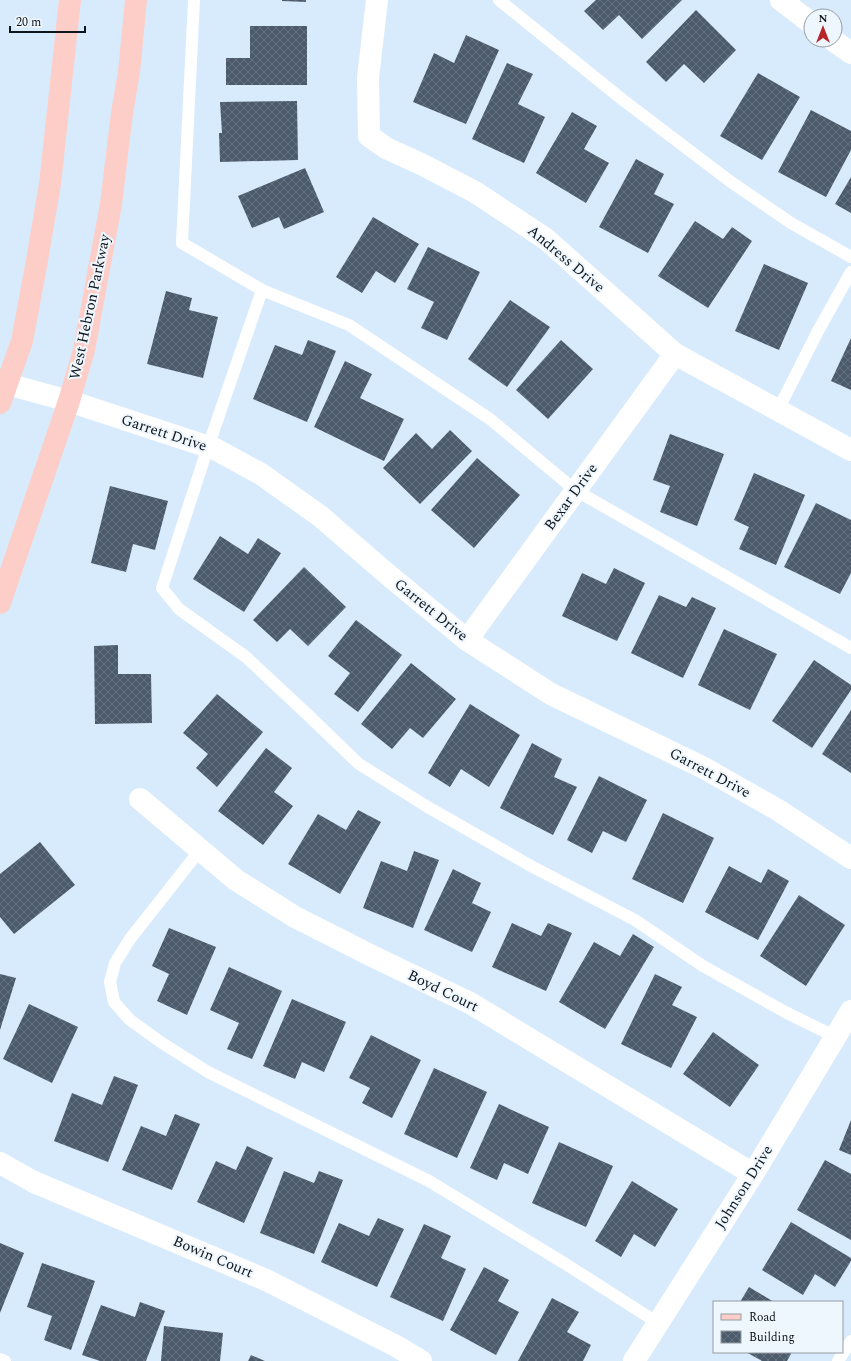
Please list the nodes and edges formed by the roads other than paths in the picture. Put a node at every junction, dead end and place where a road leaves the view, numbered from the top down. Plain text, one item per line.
1 (70, 0) edge
2 (136, 0) edge
3 (194, 0) edge
4 (377, 0) edge
5 (499, 0) edge
6 (781, 0) edge
7 (803, 17) edge
8 (851, 257) edge
9 (851, 272) edge
10 (262, 290) junction
11 (675, 354) junction
12 (3, 393) edge
13 (69, 401) junction
14 (778, 410) junction
15 (208, 447) junction
16 (851, 450) edge
17 (575, 490) junction
18 (0, 603) edge
19 (467, 640) junction
20 (851, 648) edge
21 (140, 799) dead end
22 (200, 850) junction
23 (851, 858) edge
24 (851, 1012) edge
25 (836, 1037) junction
26 (0, 1163) edge
27 (753, 1174) junction
28 (658, 1323) junction
29 (851, 1340) edge
30 (843, 1353) edge
31 (0, 1359) edge
32 (5, 1361) edge
33 (420, 1361) edge
34 (634, 1361) edge

1 - 12 main road
2 - 13 main road, West Hebron Parkway
3 - 10 lane
4 - 11 street, Andress Drive
5 - 8 lane
6 - 7 street
9 - 14 lane
10 - 15 lane
10 - 17 lane
11 - 14 street, Andress Drive
11 - 17 street, Bexar Drive
12 - 13 street, Garrett Drive
13 - 15 street, Garrett Drive
13 - 18 main road, West Hebron Parkway
14 - 16 street, Andress Drive
15 - 19 street, Garrett Drive
15 - 25 lane
17 - 19 street, Bexar Drive
17 - 20 lane
19 - 23 street, Garrett Drive
21 - 22 street, Boyd Court
22 - 27 street, Boyd Court
22 - 28 lane
24 - 25 street, Johnson Drive
25 - 27 street, Johnson Drive
26 - 33 street, Bowin Court
27 - 28 street, Johnson Drive
28 - 34 street, Johnson Drive
29 - 30 lane
31 - 32 lane

